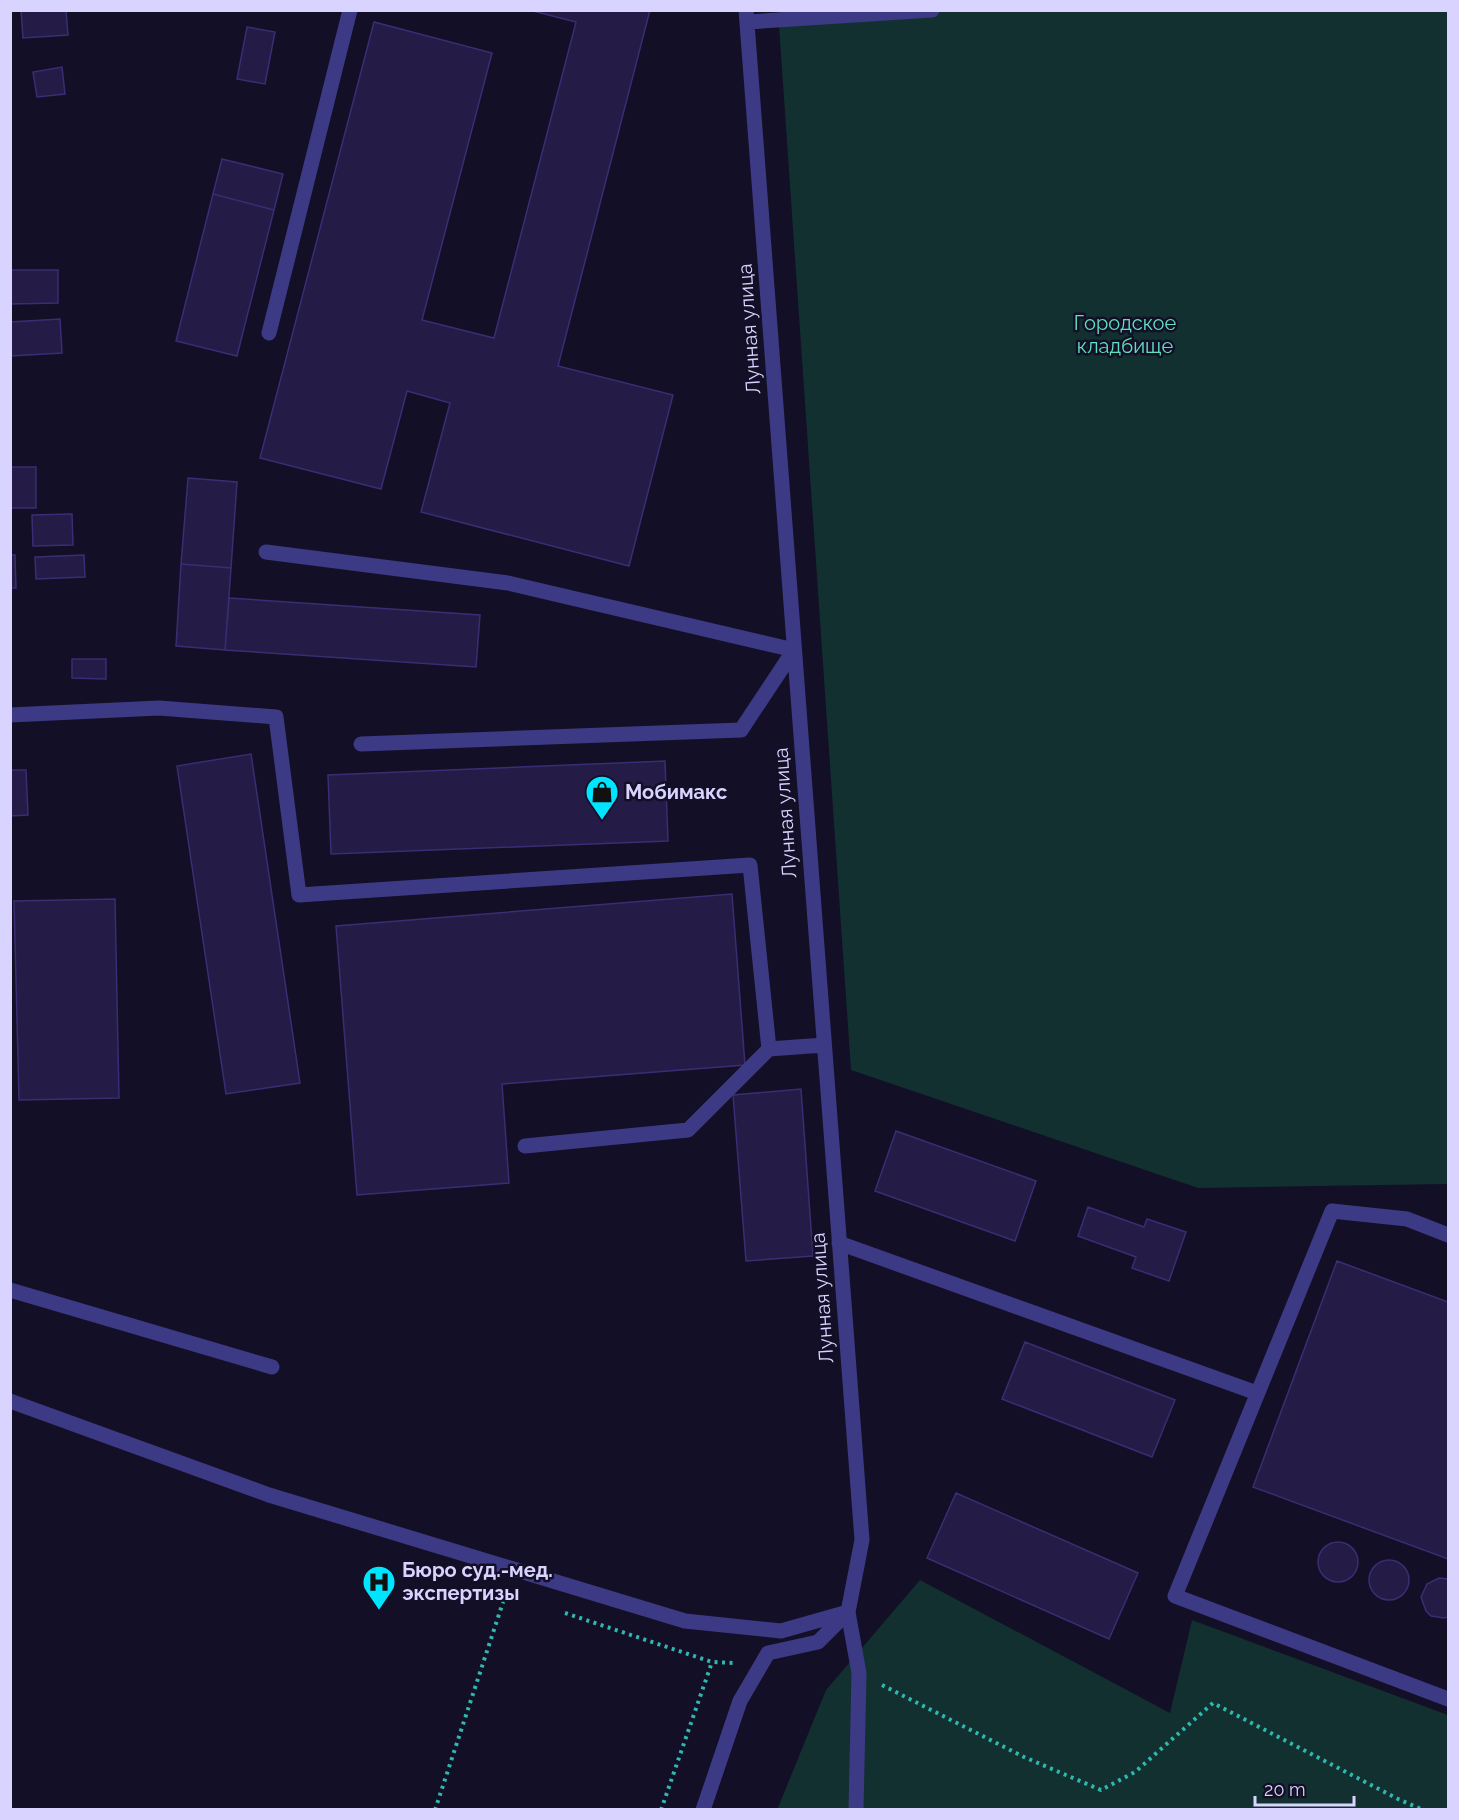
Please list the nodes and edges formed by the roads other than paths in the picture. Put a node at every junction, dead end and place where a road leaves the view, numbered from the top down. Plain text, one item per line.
1 (350, 10) edge
2 (932, 10) edge
3 (746, 16) edge
4 (269, 333) dead end
5 (266, 552) dead end
6 (794, 650) junction
7 (10, 715) edge
8 (361, 744) dead end
9 (824, 1045) junction
10 (769, 1049) junction
11 (525, 1146) dead end
12 (1449, 1235) edge
13 (839, 1243) junction
14 (10, 1290) edge
15 (272, 1367) dead end
16 (1257, 1393) junction
17 (10, 1401) edge
18 (848, 1612) junction
19 (1449, 1699) edge
20 (704, 1809) edge
21 (856, 1809) edge

1 - 4 street
2 - 3 street
3 - 6 street, Лунная улица
5 - 6 street
6 - 8 street
6 - 9 street, Лунная улица
7 - 10 street
9 - 10 street
9 - 13 street, Лунная улица
10 - 11 street
12 - 16 street
13 - 16 street
13 - 18 street, Лунная улица
14 - 15 street
16 - 19 street
17 - 18 street
18 - 20 street
18 - 21 street

